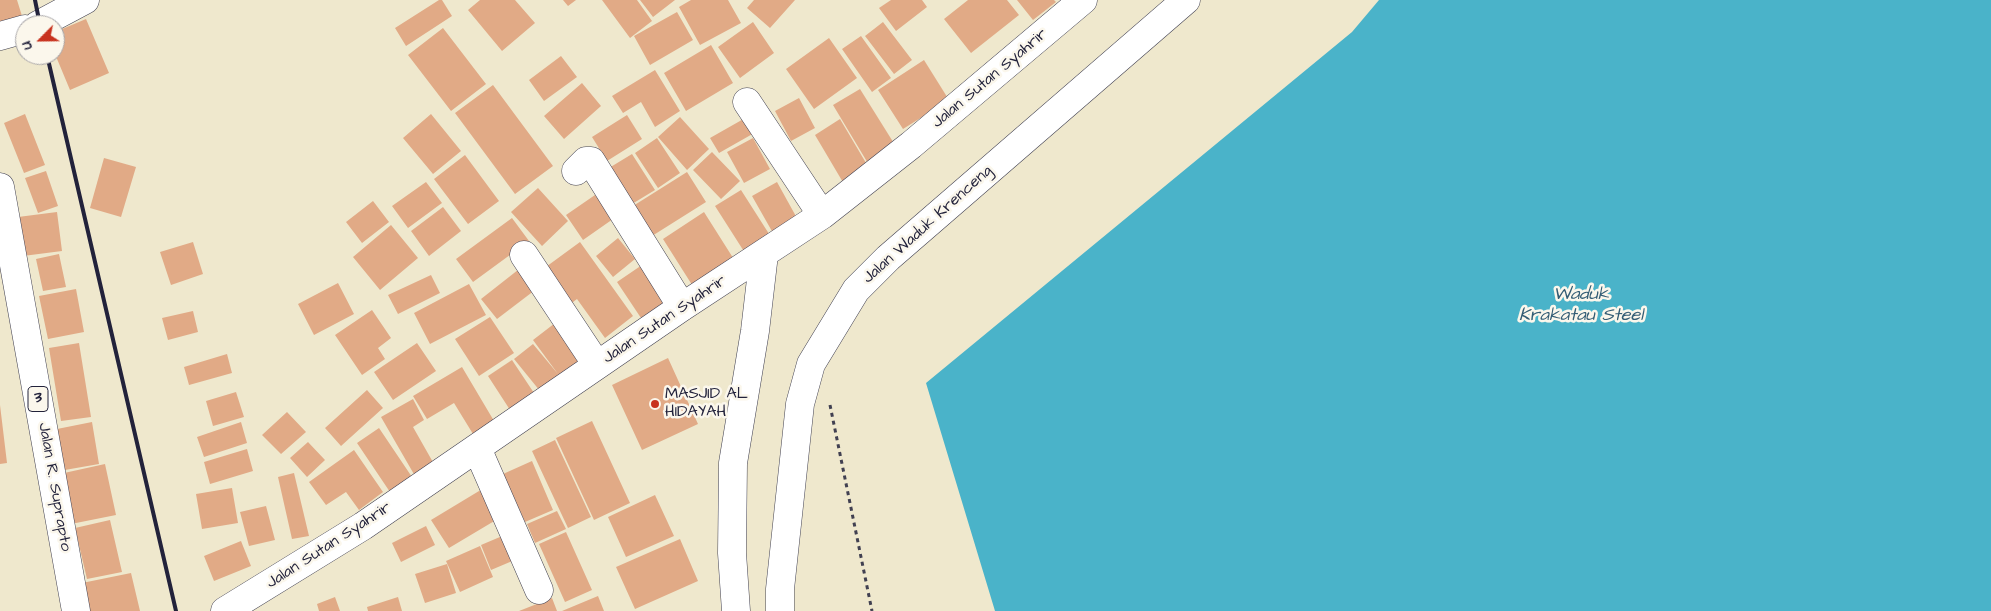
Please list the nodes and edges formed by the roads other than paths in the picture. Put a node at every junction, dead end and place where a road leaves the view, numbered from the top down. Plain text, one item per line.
1 (85, 0) edge
2 (1083, 0) edge
3 (1186, 0) edge
4 (57, 15) edge
5 (15, 32) edge
6 (0, 36) edge
7 (747, 102) dead end
8 (576, 171) dead end
9 (0, 186) edge
10 (822, 215) junction
11 (764, 254) junction
12 (524, 255) dead end
13 (682, 306) junction
14 (597, 365) junction
15 (476, 448) junction
16 (539, 590) dead end
17 (233, 609) edge
18 (76, 611) edge
19 (736, 611) edge
20 (780, 611) edge

1 - 4 main road
2 - 10 main road, Jalan Sutan Syahrir
3 - 20 main road, Jalan Waduk Krenceng
5 - 6 main road
7 - 10 main road
8 - 13 main road
9 - 18 main road, Jalan R. Suprapto / 3
10 - 11 main road, Jalan Sutan Syahrir
11 - 13 main road, Jalan Sutan Syahrir
11 - 19 main road
12 - 14 main road
13 - 14 main road, Jalan Sutan Syahrir
14 - 15 main road, Jalan Sutan Syahrir
15 - 16 main road
15 - 17 main road, Jalan Sutan Syahrir

